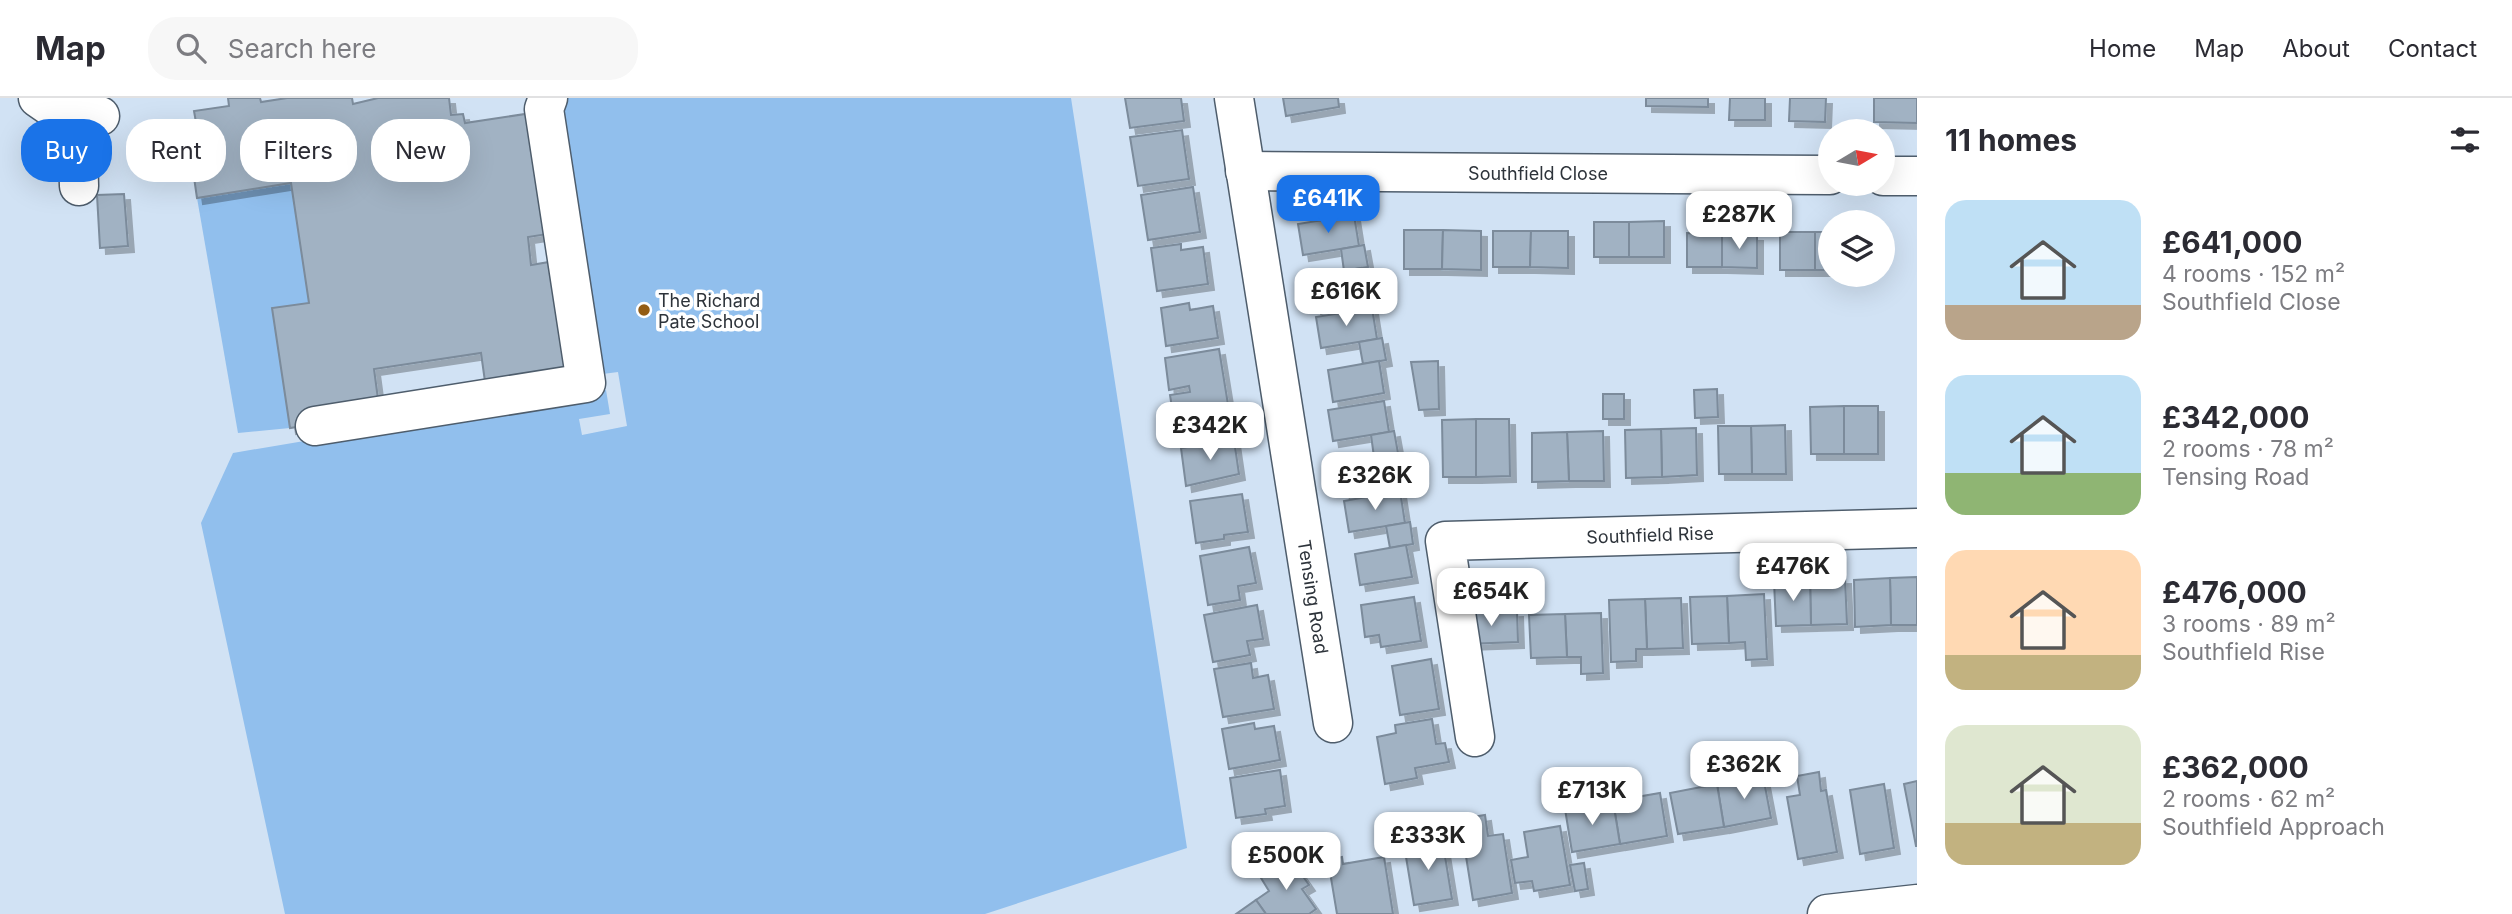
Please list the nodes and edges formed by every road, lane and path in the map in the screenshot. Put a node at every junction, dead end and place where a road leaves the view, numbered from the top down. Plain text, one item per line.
1 (38, 98) edge
2 (548, 98) edge
3 (1234, 98) edge
4 (1245, 171) junction
5 (1818, 175) edge
6 (1895, 176) edge
7 (1917, 176) edge
8 (79, 186) dead end
9 (316, 426) dead end
10 (1917, 528) edge
11 (1333, 723) dead end
12 (1475, 737) dead end
13 (1917, 904) edge
14 (1826, 914) edge

1 - 8 street
2 - 9 street
3 - 4 street, Tensing Road
4 - 5 street, Southfield Close
4 - 11 street, Tensing Road
6 - 7 street
10 - 12 street, Southfield Rise
13 - 14 street

